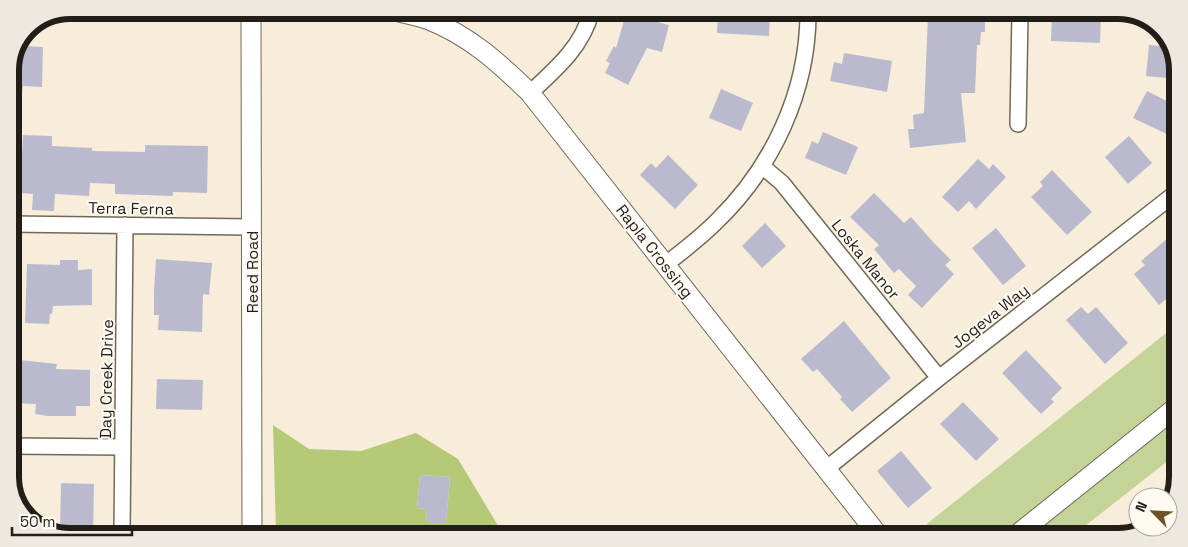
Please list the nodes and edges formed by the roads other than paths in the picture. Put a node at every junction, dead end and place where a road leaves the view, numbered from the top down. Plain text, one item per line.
1 (251, 19) edge
2 (425, 19) edge
3 (587, 19) edge
4 (807, 19) edge
5 (1020, 19) edge
6 (530, 93) junction
7 (1018, 124) dead end
8 (762, 166) junction
9 (1169, 197) edge
10 (19, 224) edge
11 (125, 225) junction
12 (251, 228) junction
13 (666, 264) junction
14 (939, 378) junction
15 (1169, 413) edge
16 (19, 446) edge
17 (122, 447) junction
18 (826, 470) junction
19 (122, 528) edge
20 (252, 528) edge
21 (873, 528) edge
22 (1024, 528) edge

1 - 12 street, Reed Road
2 - 6 street, Rapla Crossing
3 - 6 street
4 - 8 street
5 - 7 street
6 - 13 street, Rapla Crossing
8 - 13 street
8 - 14 street, Loska Manor
9 - 14 street, Jogeva Way
10 - 11 street, Terra Ferna
11 - 12 street, Terra Ferna
11 - 17 street, Day Creek Drive
12 - 20 street, Reed Road
13 - 18 street, Rapla Crossing
14 - 18 street, Jogeva Way
15 - 22 street
16 - 17 street
17 - 19 street, Day Creek Drive
18 - 21 street, Rapla Crossing

